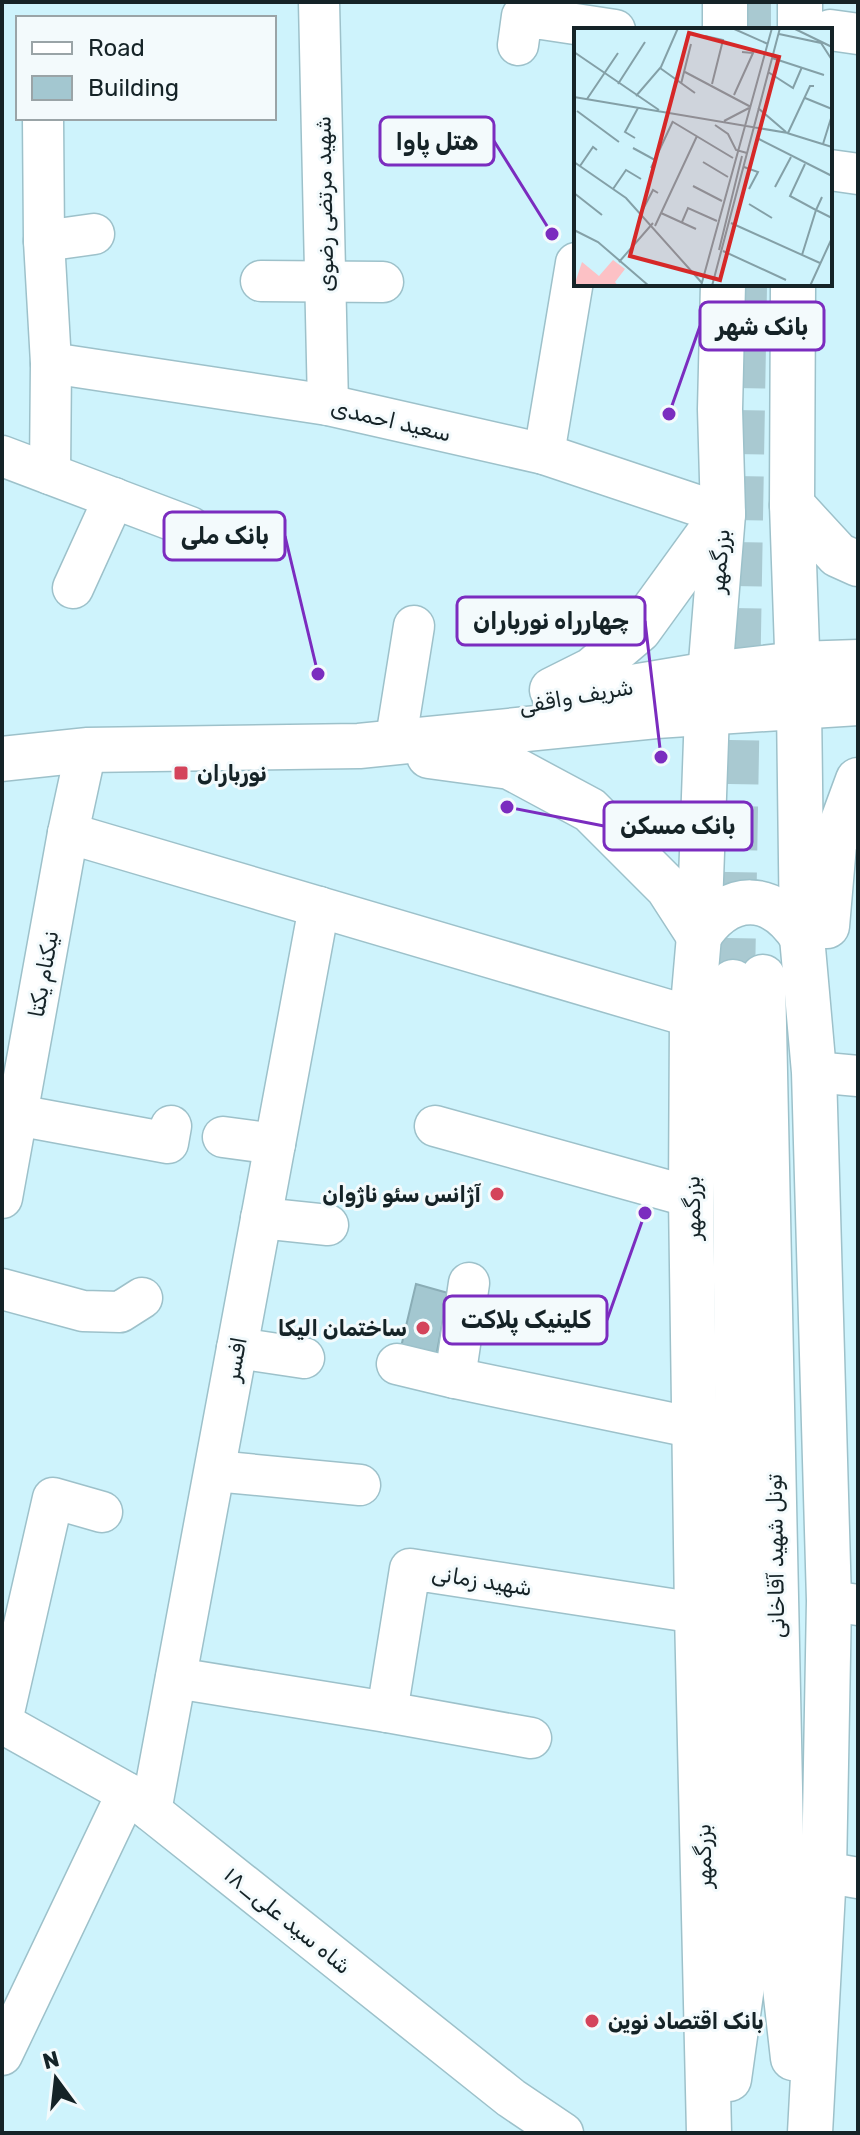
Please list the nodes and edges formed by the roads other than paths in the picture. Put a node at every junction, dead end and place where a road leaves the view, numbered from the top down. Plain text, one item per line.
1 (319, 2) edge
2 (725, 2) edge
3 (602, 28) edge
4 (725, 28) edge
5 (832, 28) edge
6 (858, 34) edge
7 (518, 45) dead end
8 (43, 120) edge
9 (832, 170) edge
10 (858, 174) edge
11 (94, 234) dead end
12 (44, 241) junction
13 (574, 275) edge
14 (261, 281) dead end
15 (325, 282) junction
16 (383, 282) dead end
17 (723, 286) edge
18 (793, 286) edge
19 (51, 363) junction
20 (328, 405) junction
21 (544, 454) junction
22 (2, 456) edge
23 (50, 474) junction
24 (114, 498) junction
25 (792, 505) junction
26 (723, 514) junction
27 (190, 527) dead end
28 (858, 564) edge
29 (73, 588) dead end
30 (414, 626) dead end
31 (858, 662) edge
32 (798, 685) junction
33 (708, 693) junction
34 (858, 703) edge
35 (523, 705) junction
36 (398, 726) junction
37 (359, 746) junction
38 (86, 750) junction
39 (2, 759) edge
40 (858, 780) edge
41 (68, 833) junction
42 (319, 907) junction
43 (699, 936) junction
44 (802, 937) junction
45 (19, 1008) edge
46 (692, 1017) junction
47 (814, 1072) junction
48 (858, 1076) edge
49 (17, 1115) junction
50 (171, 1126) dead end
51 (435, 1126) dead end
52 (223, 1137) dead end
53 (275, 1144) junction
54 (691, 1197) junction
55 (2, 1198) edge
56 (261, 1218) junction
57 (328, 1225) dead end
58 (469, 1283) dead end
59 (2, 1289) edge
60 (142, 1298) dead end
61 (237, 1348) junction
62 (304, 1358) dead end
63 (397, 1364) dead end
64 (455, 1378) junction
65 (695, 1428) junction
66 (215, 1471) junction
67 (360, 1485) dead end
68 (102, 1512) dead end
69 (844, 1603) edge
70 (697, 1613) junction
71 (176, 1678) junction
72 (387, 1712) junction
73 (2, 1722) edge
74 (531, 1738) dead end
75 (139, 1802) junction
76 (841, 1875) edge
77 (2, 2055) edge
78 (563, 2133) edge
79 (709, 2133) edge
80 (721, 2133) edge
81 (801, 2133) edge
82 (810, 2133) edge

1 - 15 street, شهید مرتضی رضوی
2 - 4 main road
3 - 7 street
5 - 6 street
8 - 12 street
9 - 10 street
11 - 12 street
12 - 19 street
13 - 21 street
14 - 15 street
15 - 16 street
15 - 20 street, شهید مرتضی رضوی
17 - 26 main road, بزرگمهر
18 - 25 main road
19 - 20 street, سعید احمدی
19 - 23 street
20 - 21 street, سعید احمدی
21 - 26 street, سعید احمدی
22 - 23 street
23 - 24 street
24 - 27 street
24 - 29 street
25 - 28 main road
25 - 32 main road
26 - 33 main road, بزرگمهر
26 - 35 main road
30 - 36 street
31 - 32 main road
32 - 33 main road
32 - 34 main road
32 - 44 main road
33 - 35 main road, شریف واقفی
33 - 37 main road, شریف واقفی
33 - 43 main road, بزرگمهر
35 - 36 main road, شریف واقفی
36 - 37 main road, شریف واقفی
37 - 38 main road, شریف واقفی
37 - 43 main road
38 - 39 main road, شریف واقفی
38 - 41 street, نیکنام یکتا
40 - 47 main road
41 - 42 street
41 - 45 street, نیکنام یکتا
42 - 46 street
42 - 53 street, افسر
43 - 44 main road
43 - 46 main road, بزرگمهر
44 - 47 main road
45 - 49 street, نیکنام یکتا
46 - 54 main road, بزرگمهر
47 - 48 street
47 - 69 main road
49 - 50 street
49 - 55 street, نیکنام یکتا
51 - 54 street
52 - 53 street
53 - 56 street, افسر
54 - 65 main road, بزرگمهر
56 - 57 street
56 - 61 street, افسر
58 - 64 street
59 - 60 street
61 - 62 street
61 - 66 street, افسر
63 - 64 street
64 - 65 street
65 - 70 main road, بزرگمهر
66 - 67 street
66 - 71 street, افسر
68 - 73 street
69 - 76 main road
70 - 72 street, شهید زمانی
70 - 79 main road, بزرگمهر
71 - 72 street
71 - 75 street, افسر
72 - 74 street
73 - 75 street, ۱۸_شاه سید علی
75 - 77 street, افسر
75 - 78 street, ۱۸_شاه سید علی
76 - 82 main road
80 - 81 main road, تونل شهید آقاخانی

